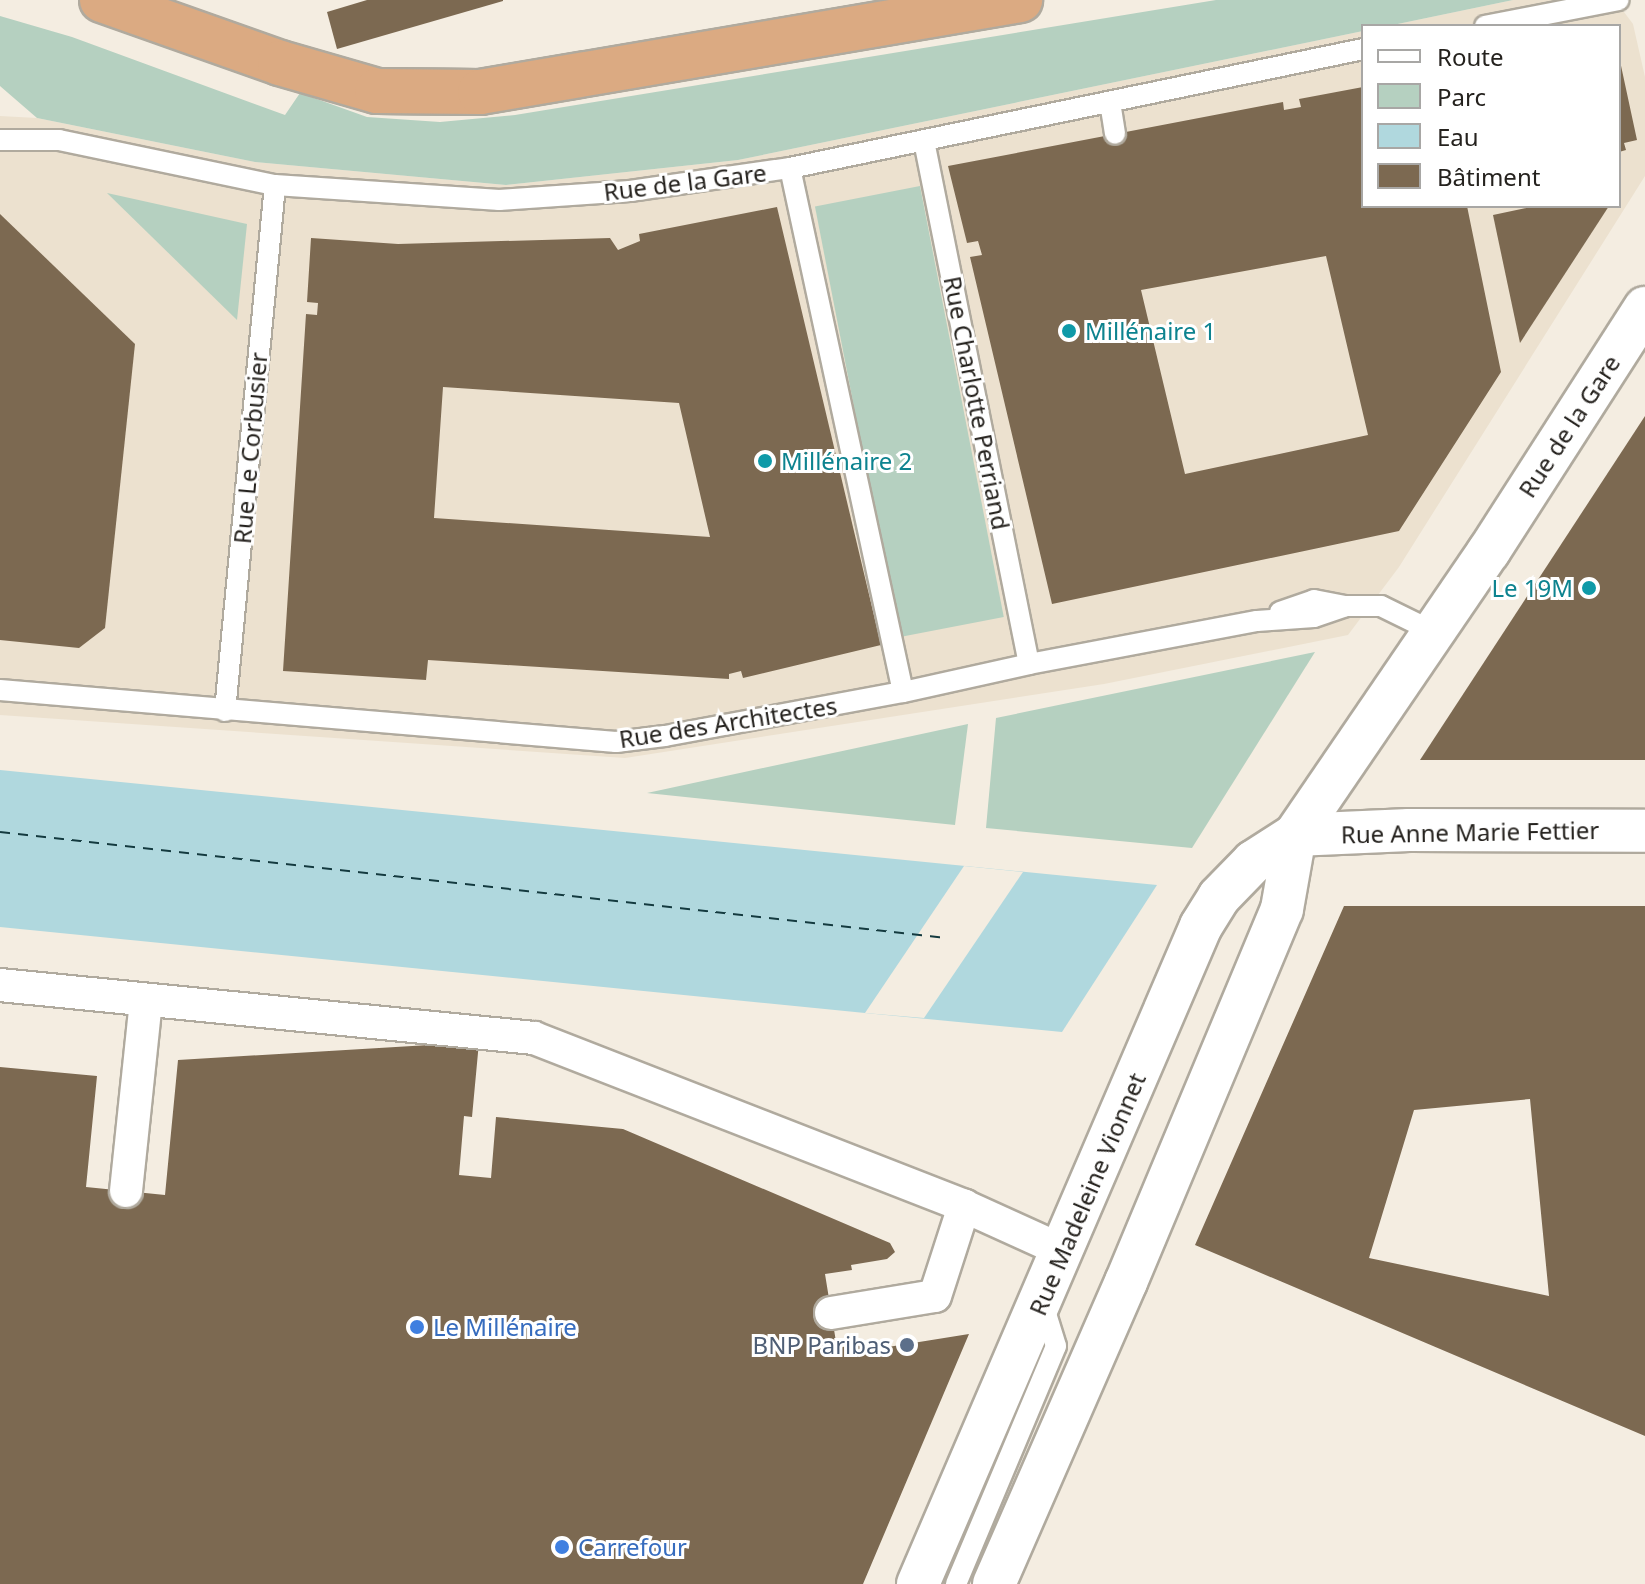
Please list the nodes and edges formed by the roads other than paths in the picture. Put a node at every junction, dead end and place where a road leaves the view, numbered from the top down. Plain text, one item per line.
1 (102, 0) edge
2 (1017, 0) edge
3 (1619, 0) edge
4 (1495, 24) edge
5 (1361, 49) edge
6 (1110, 102) junction
7 (1115, 134) dead end
8 (0, 140) edge
9 (924, 141) junction
10 (790, 168) junction
11 (275, 185) junction
12 (1645, 308) edge
13 (1494, 544) joint
14 (1434, 632) junction
15 (1029, 664) junction
16 (0, 690) edge
17 (903, 692) junction
18 (225, 711) junction
19 (1645, 831) edge
20 (1295, 835) junction
21 (0, 985) edge
22 (146, 1000) junction
23 (126, 1191) dead end
24 (964, 1206) junction
25 (1063, 1251) junction
26 (1042, 1300) junction
27 (831, 1313) dead end
28 (918, 1584) edge
29 (956, 1584) edge
30 (994, 1584) edge

1 - 2 highway
3 - 4 lane
5 - 6 lane, Rue de la Gare
6 - 7 lane
6 - 9 lane, Rue de la Gare
8 - 11 lane, Rue de la Gare
9 - 10 lane, Rue de la Gare
9 - 15 lane, Rue Charlotte Perriand
10 - 11 lane, Rue de la Gare
10 - 17 lane
11 - 18 lane, Rue Le Corbusier
12 - 13 street, Rue de la Gare
13 - 14 street, Rue Madeleine Vionnet
14 - 15 lane, Rue des Architectes
14 - 20 street, Rue Madeleine Vionnet
15 - 17 lane, Rue des Architectes
16 - 18 lane, Rue des Architectes
17 - 18 lane, Rue des Architectes
19 - 20 street, Rue Anne Marie Fettier
20 - 25 street, Rue Madeleine Vionnet
20 - 30 street, Rue Madeleine Vionnet
21 - 22 street
22 - 23 street
22 - 24 street
24 - 25 street
24 - 27 street
25 - 26 street, Rue Madeleine Vionnet
26 - 28 street, Rue Madeleine Vionnet
26 - 29 lane

